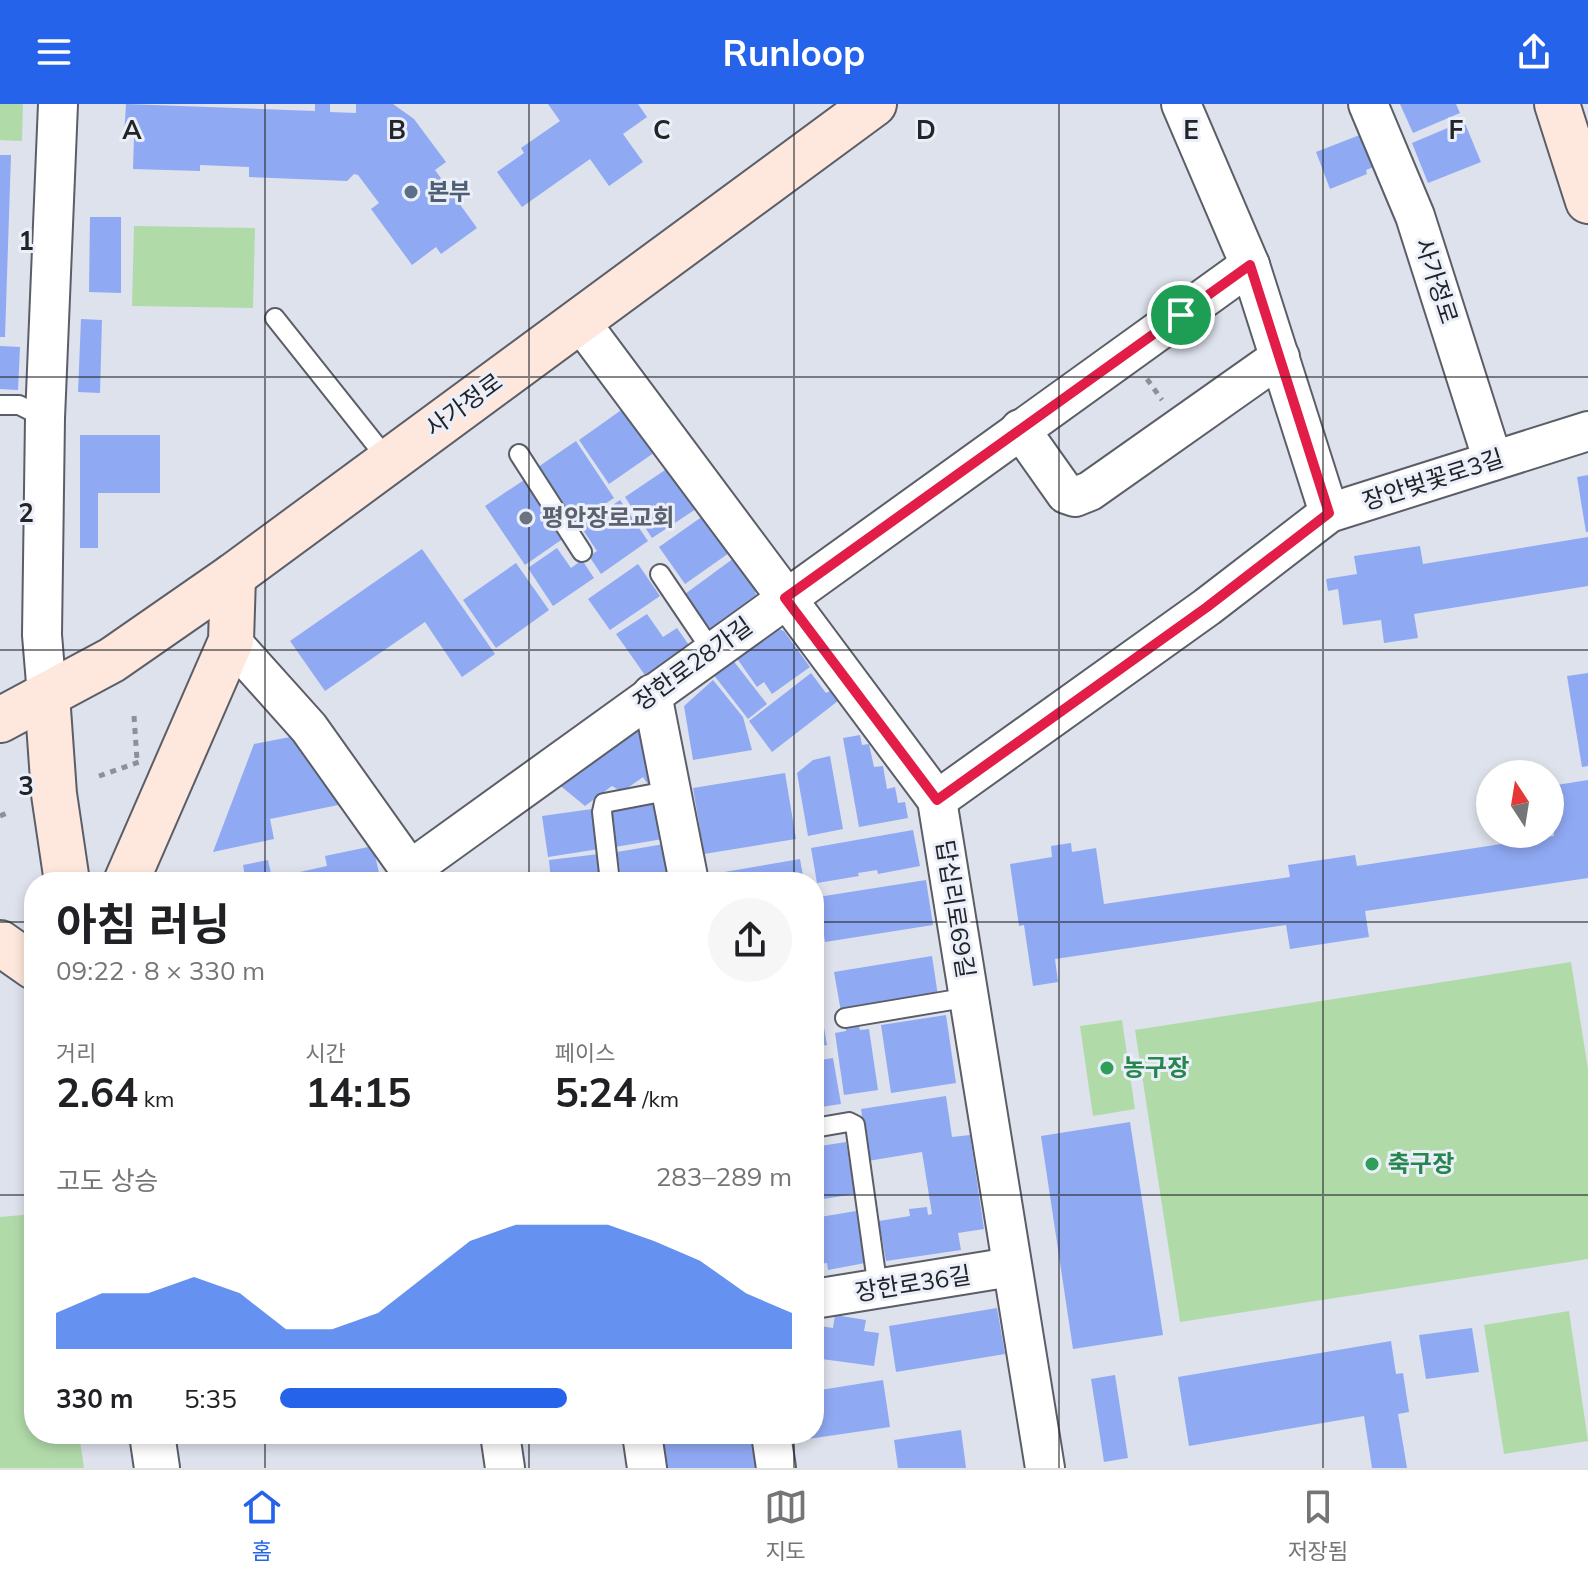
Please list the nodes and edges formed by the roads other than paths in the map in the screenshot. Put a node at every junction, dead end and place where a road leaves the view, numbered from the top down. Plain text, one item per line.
1 (58, 104) edge
2 (874, 104) edge
3 (1181, 104) edge
4 (1368, 104) edge
5 (1557, 104) edge
6 (1588, 201) edge
7 (1250, 265) junction
8 (275, 318) dead end
9 (579, 320) junction
10 (1280, 357) junction
11 (0, 405) edge
12 (45, 418) junction
13 (1020, 429) junction
14 (1588, 431) edge
15 (519, 454) dead end
16 (388, 460) junction
17 (1493, 461) junction
18 (1329, 513) junction
19 (582, 552) dead end
20 (660, 574) dead end
21 (233, 576) junction
22 (785, 598) junction
23 (231, 641) junction
24 (712, 651) junction
25 (652, 694) junction
26 (47, 695) junction
27 (0, 720) edge
28 (672, 790) junction
29 (937, 800) junction
30 (66, 872) edge
31 (130, 872) edge
32 (408, 872) edge
33 (416, 872) edge
34 (609, 872) edge
35 (687, 872) edge
36 (0, 943) edge
37 (24, 960) edge
38 (970, 997) junction
39 (845, 1018) dead end
40 (824, 1126) edge
41 (1011, 1267) junction
42 (878, 1289) junction
43 (824, 1297) edge
44 (153, 1444) edge
45 (501, 1444) edge
46 (643, 1444) edge
47 (772, 1444) edge
48 (157, 1468) edge
49 (505, 1468) edge
50 (647, 1468) edge
51 (776, 1468) edge
52 (1045, 1468) edge

1 - 12 street
2 - 9 main road, 사가정로
3 - 7 street
4 - 17 street, 사가정로
5 - 6 main road
7 - 10 street
7 - 13 street, 장한로28가길
8 - 16 lane
9 - 16 main road, 사가정로
9 - 22 street, 답십리로69길
10 - 13 street
10 - 18 street
11 - 12 lane
12 - 26 street
13 - 22 street, 장한로28가길
14 - 17 street, 장안벚꽃로3길
15 - 19 lane
16 - 21 main road, 사가정로
17 - 18 street, 장안벚꽃로3길
18 - 29 street, 장안벚꽃로3길
20 - 24 lane
21 - 23 main road
21 - 26 main road, 사가정로
22 - 24 street, 장한로28가길
22 - 29 street, 답십리로69길
23 - 31 main road
23 - 32 street, 장한로28가길
24 - 25 street, 장한로28가길
25 - 28 street
25 - 33 street, 장한로28가길
26 - 27 main road, 사가정로
26 - 30 main road
28 - 34 lane
28 - 35 street
29 - 38 street, 답십리로69길
36 - 37 main road
38 - 39 lane
38 - 41 street, 답십리로69길
40 - 42 lane
41 - 42 street, 장한로36길
41 - 52 street, 답십리로69길
42 - 43 street, 장한로36길
44 - 48 street
45 - 49 street
46 - 50 street
47 - 51 street

